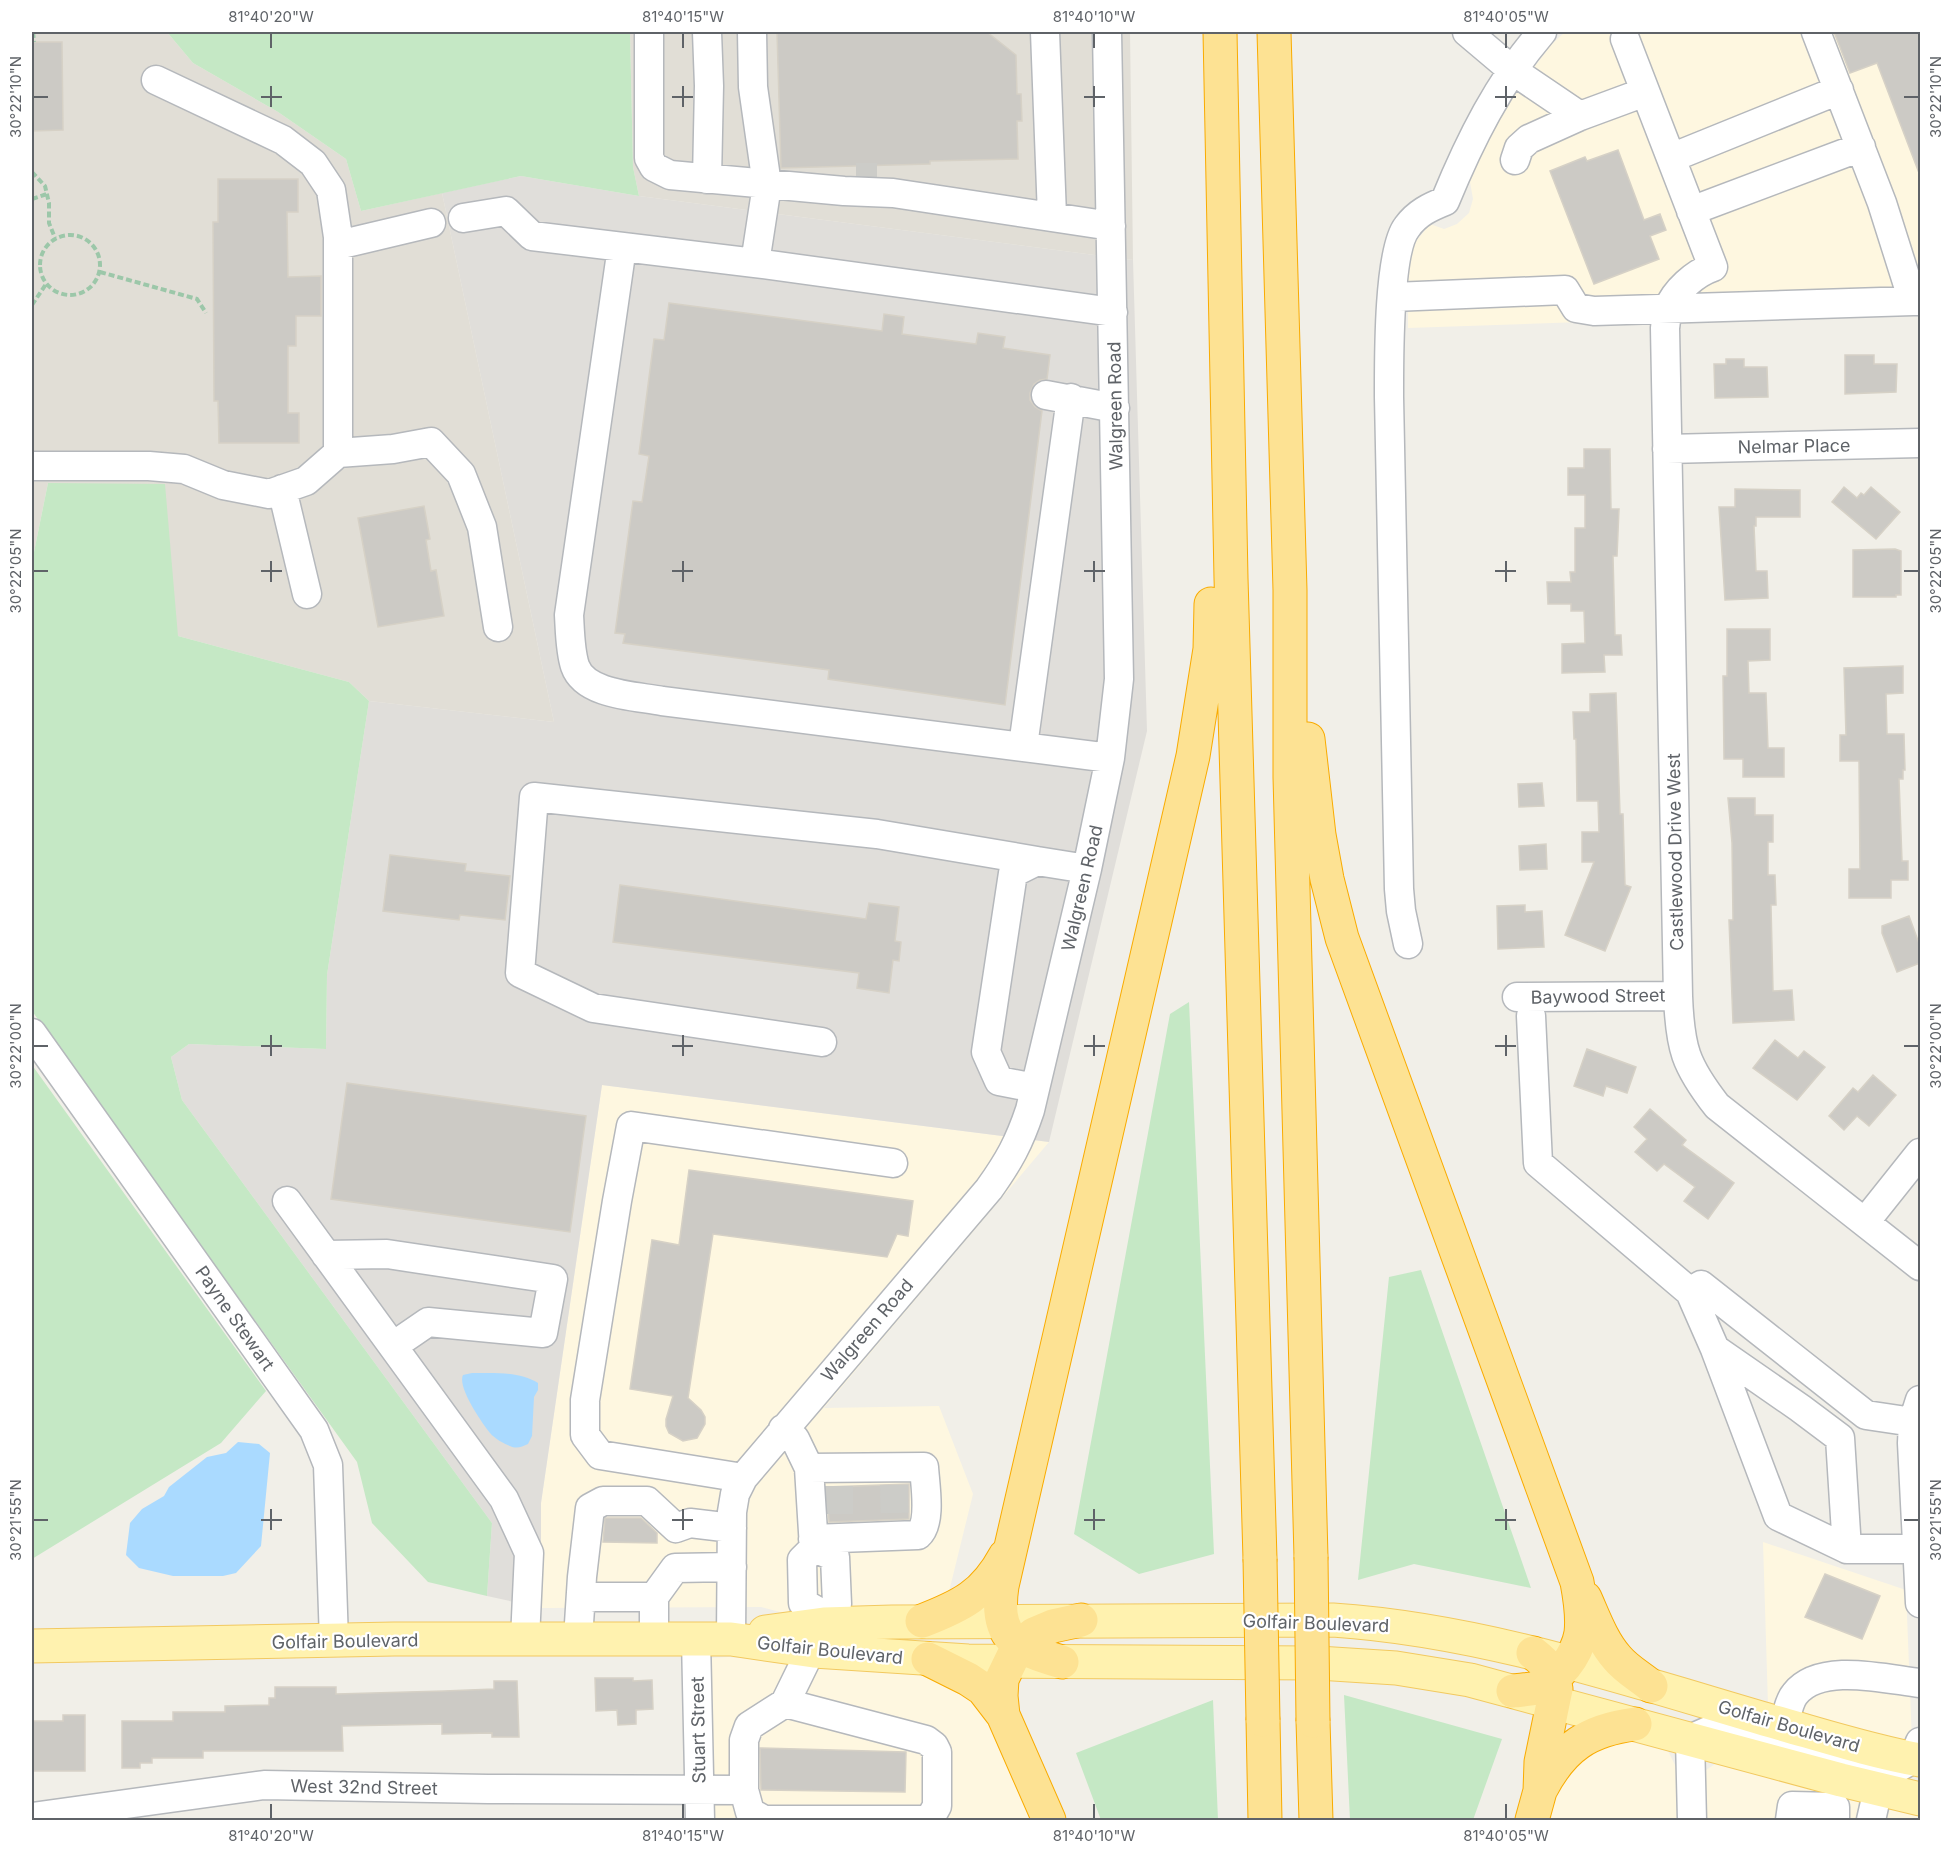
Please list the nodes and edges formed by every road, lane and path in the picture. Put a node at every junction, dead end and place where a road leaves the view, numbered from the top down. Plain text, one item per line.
1 (33, 32) edge
2 (649, 32) edge
3 (707, 32) edge
4 (752, 32) edge
5 (1045, 32) edge
6 (1107, 32) edge
7 (1220, 32) edge
8 (1274, 32) edge
9 (1467, 32) edge
10 (1542, 32) edge
11 (1816, 32) edge
12 (1625, 39) dead end
13 (34, 42) dead end
14 (1512, 70) junction
15 (156, 80) dead end
16 (709, 86) junction
17 (753, 87) junction
18 (1839, 90) junction
19 (1645, 92) junction
20 (1580, 116) junction
21 (1861, 147) junction
22 (1671, 158) junction
23 (1515, 160) dead end
24 (32, 172) edge
25 (707, 179) junction
26 (767, 185) junction
27 (47, 194) junction
28 (32, 199) edge
29 (1691, 211) junction
30 (1052, 216) junction
31 (462, 218) dead end
32 (431, 223) dead end
33 (1111, 226) junction
34 (55, 238) junction
35 (338, 245) junction
36 (622, 247) junction
37 (755, 263) junction
38 (100, 272) junction
39 (46, 284) junction
40 (1393, 297) junction
41 (1917, 301) edge
42 (32, 305) edge
43 (1113, 312) junction
44 (206, 313) dead end
45 (1667, 319) junction
46 (1225, 364) junction
47 (1115, 408) junction
48 (1920, 443) edge
49 (1666, 449) junction
50 (338, 453) junction
51 (32, 466) edge
52 (282, 489) junction
53 (1290, 590) junction
54 (307, 594) dead end
55 (498, 627) dead end
56 (1023, 746) junction
57 (1110, 758) junction
58 (1037, 861) junction
59 (1087, 869) junction
60 (1408, 944) dead end
61 (1678, 996) junction
62 (32, 1033) edge
63 (822, 1042) dead end
64 (1035, 1088) junction
65 (1920, 1153) edge
66 (893, 1163) dead end
67 (287, 1201) dead end
68 (1865, 1222) junction
69 (326, 1255) junction
70 (1920, 1266) edge
71 (1690, 1292) junction
72 (393, 1346) junction
73 (1714, 1349) junction
74 (1822, 1381) junction
75 (1800, 1407) junction
76 (1917, 1411) edge
77 (783, 1429) junction
78 (809, 1468) junction
79 (743, 1478) junction
80 (676, 1528) junction
81 (732, 1528) junction
82 (826, 1539) junction
83 (1847, 1549) junction
84 (1918, 1549) junction
85 (1009, 1550) junction
86 (732, 1567) junction
87 (675, 1568) junction
88 (1577, 1582) junction
89 (654, 1597) junction
90 (582, 1600) junction
91 (1920, 1603) edge
92 (922, 1621) junction
93 (814, 1633) junction
94 (696, 1639) junction
95 (731, 1639) junction
96 (525, 1640) junction
97 (578, 1640) junction
98 (654, 1640) junction
99 (334, 1641) junction
100 (1010, 1643) junction
101 (32, 1646) edge
102 (1533, 1653) joint
103 (928, 1659) junction
104 (1062, 1662) joint
105 (1559, 1680) junction
106 (1920, 1683) edge
107 (1651, 1686) junction
108 (1512, 1691) joint
109 (785, 1703) junction
110 (1003, 1715) junction
111 (1635, 1724) junction
112 (1784, 1725) junction
113 (1690, 1738) junction
114 (1918, 1754) edge
115 (1878, 1789) junction
116 (699, 1790) junction
117 (744, 1790) junction
118 (1920, 1799) edge
119 (1536, 1806) edge
120 (32, 1817) edge
121 (700, 1821) edge
122 (1049, 1821) edge
123 (1265, 1821) edge
124 (1316, 1821) edge
125 (1692, 1821) edge
126 (1790, 1821) edge
127 (1835, 1821) edge
128 (1871, 1821) edge

1 - 13 path
2 - 25 street
3 - 16 street
4 - 17 street
5 - 30 street
6 - 33 street, Walgreen Road
7 - 46 highway
8 - 53 highway
9 - 14 street
10 - 14 street
11 - 18 street
12 - 19 street
14 - 20 street
14 - 40 street
15 - 35 street
16 - 17 street
16 - 25 street
17 - 26 street
18 - 21 street
18 - 22 street
19 - 20 street
19 - 22 street
20 - 23 street
21 - 29 street
21 - 41 street
22 - 29 street
24 - 27 path
25 - 26 street
26 - 30 street
26 - 37 street
27 - 28 path
27 - 34 path
29 - 45 street
30 - 33 street
31 - 36 street
32 - 35 street
33 - 43 street, Walgreen Road
34 - 38 path
34 - 39 path
35 - 50 street
36 - 37 street
36 - 56 street
37 - 43 street
38 - 39 path
38 - 44 path
39 - 42 path
40 - 45 street
40 - 60 street
41 - 45 street
43 - 47 street, Walgreen Road
45 - 49 street, Castlewood Drive West
46 - 85 highway
46 - 123 highway, bridge
47 - 56 street
47 - 57 street, Walgreen Road
48 - 49 street, Nelmar Place
49 - 61 street, Castlewood Drive West
50 - 52 street
50 - 55 street
51 - 52 street
52 - 54 street
53 - 88 highway
53 - 124 highway, bridge
56 - 57 street
57 - 59 street, Walgreen Road
58 - 59 street
58 - 63 street
58 - 64 street
59 - 64 street, Walgreen Road
61 - 68 street, Castlewood Drive West
61 - 71 street, Baywood Street
62 - 99 street, Payne Stewart
64 - 77 street, Walgreen Road
65 - 68 street
66 - 79 street
67 - 69 street
68 - 70 street, Castlewood Drive West
69 - 72 street
69 - 72 street
71 - 73 street
71 - 74 street
72 - 96 street
73 - 75 street
73 - 83 street
74 - 75 street
74 - 76 street
75 - 83 street
76 - 84 street
77 - 78 street
77 - 79 street, Walgreen Road
78 - 82 street
78 - 82 street
79 - 81 street, Walgreen Road
80 - 81 street
80 - 87 street
80 - 90 street
81 - 86 street, Walgreen Road
82 - 93 street
83 - 84 street
84 - 91 street
85 - 92 highway
85 - 100 highway
86 - 87 street
86 - 95 street, Walgreen Road
87 - 89 street
88 - 105 highway
88 - 107 highway
89 - 90 street
89 - 98 street
90 - 97 street
92 - 93 main road, Golfair Boulevard
92 - 100 main road, Golfair Boulevard
93 - 95 main road, Golfair Boulevard
93 - 103 main road, Golfair Boulevard
93 - 109 street
94 - 95 main road, Golfair Boulevard
94 - 98 main road, Golfair Boulevard
94 - 116 street, Stuart Street
96 - 97 main road, Golfair Boulevard
96 - 99 main road, Golfair Boulevard
97 - 98 main road, Golfair Boulevard
99 - 101 main road, Golfair Boulevard
100 - 102 main road, Golfair Boulevard
100 - 103 main road, Golfair Boulevard
100 - 104 highway
100 - 110 highway
102 - 105 highway
103 - 110 highway
104 - 108 main road
105 - 107 main road, Golfair Boulevard
105 - 108 highway
105 - 111 main road, Golfair Boulevard
105 - 119 highway
106 - 112 street
107 - 112 main road, Golfair Boulevard
109 - 117 street
109 - 117 street
110 - 122 highway
111 - 113 main road, Golfair Boulevard
111 - 119 highway
112 - 114 main road, Golfair Boulevard
113 - 114 street
113 - 115 main road, Golfair Boulevard
113 - 125 street
115 - 118 main road, Golfair Boulevard
115 - 128 street
116 - 117 street, West 32nd Street
116 - 120 street, West 32nd Street
116 - 121 street, Stuart Street
126 - 127 street

